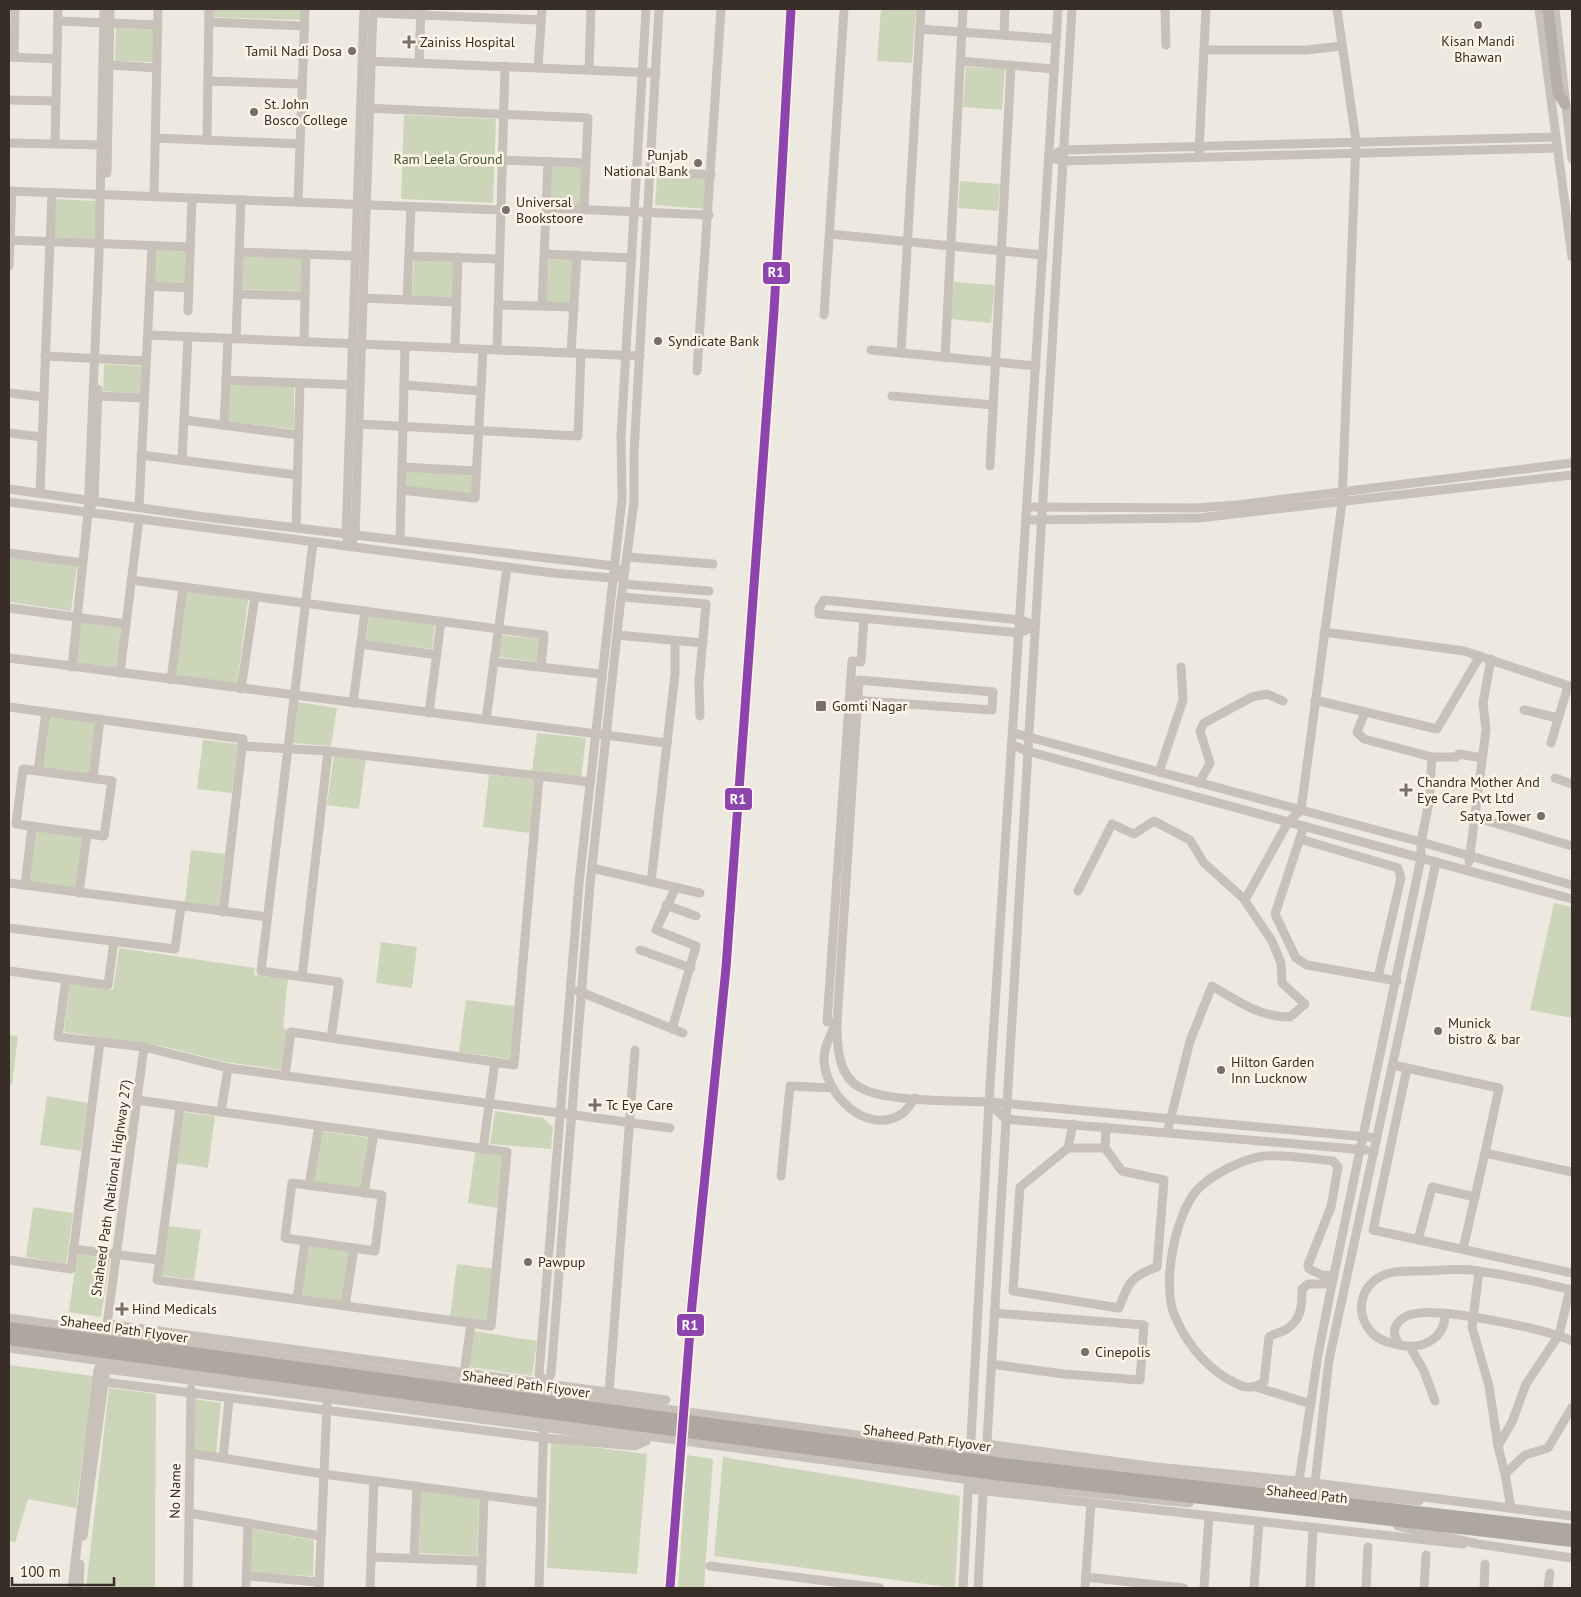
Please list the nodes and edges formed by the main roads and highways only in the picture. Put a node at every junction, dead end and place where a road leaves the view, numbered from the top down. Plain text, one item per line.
1 (1548, 9) edge
2 (1565, 104) road end
3 (9, 1328) edge
4 (9, 1339) edge
5 (1002, 1469) junction
6 (1038, 1474) junction
7 (1572, 1530) edge
8 (1572, 1541) edge

1 - 2 main road
3 - 5 highway, Shaheed Path Flyover, bridge
4 - 5 highway, Shaheed Path Flyover, bridge
5 - 6 highway, Shaheed Path Flyover
5 - 6 highway
6 - 7 highway, Shaheed Path
6 - 8 highway, Shaheed Path

